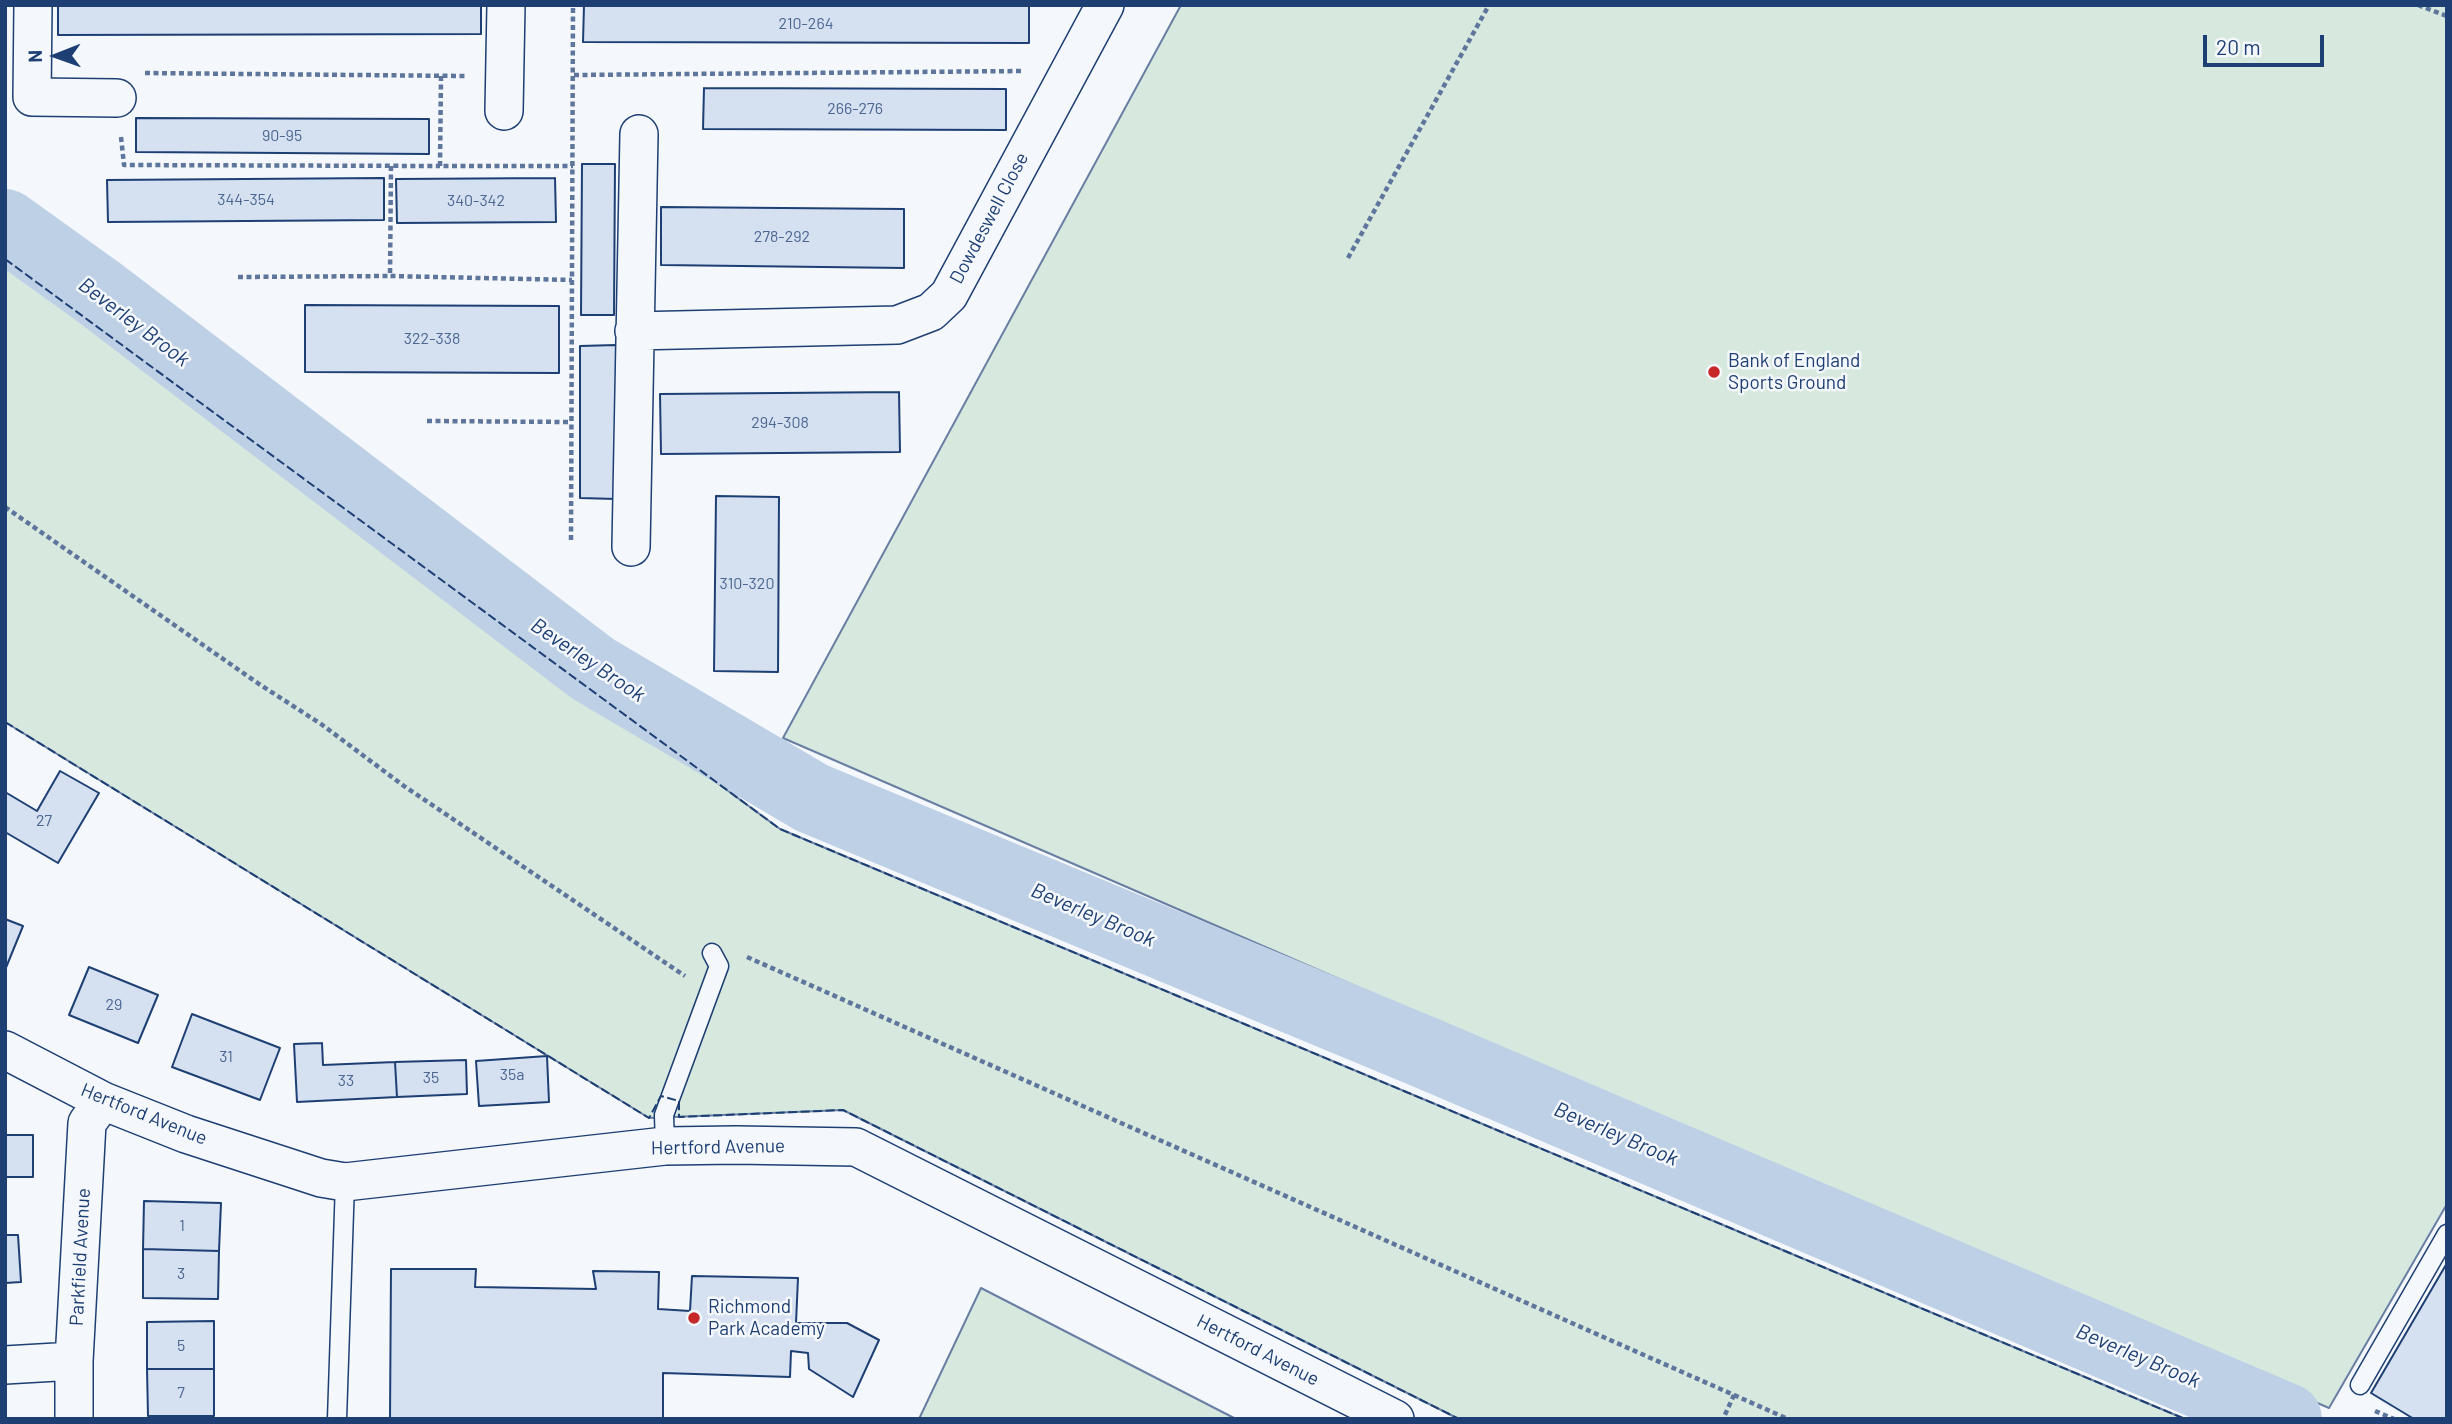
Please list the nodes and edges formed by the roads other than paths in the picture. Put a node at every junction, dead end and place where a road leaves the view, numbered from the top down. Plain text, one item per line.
1 (33, 5) edge
2 (506, 5) edge
3 (1105, 5) edge
4 (504, 94) road end
5 (117, 98) road end
6 (639, 134) dead end
7 (634, 331) junction
8 (631, 547) dead end
9 (715, 960) road end
10 (5, 1050) edge
11 (103, 1101) junction
12 (665, 1146) junction
13 (345, 1182) junction
14 (2447, 1234) edge
15 (74, 1361) junction
16 (5, 1365) edge
17 (2360, 1385) dead end
18 (74, 1419) edge
19 (337, 1419) edge
20 (1395, 1419) edge

1 - 5 street
2 - 4 street
3 - 7 street, Dowdeswell Close
6 - 7 street
7 - 8 street
9 - 12 lane
10 - 11 street, Hertford Avenue
11 - 13 street, Hertford Avenue
11 - 15 street, Parkfield Avenue
12 - 13 street, Hertford Avenue
12 - 20 street, Hertford Avenue
13 - 19 lane
14 - 17 lane
15 - 16 street
15 - 18 street, Parkfield Avenue

